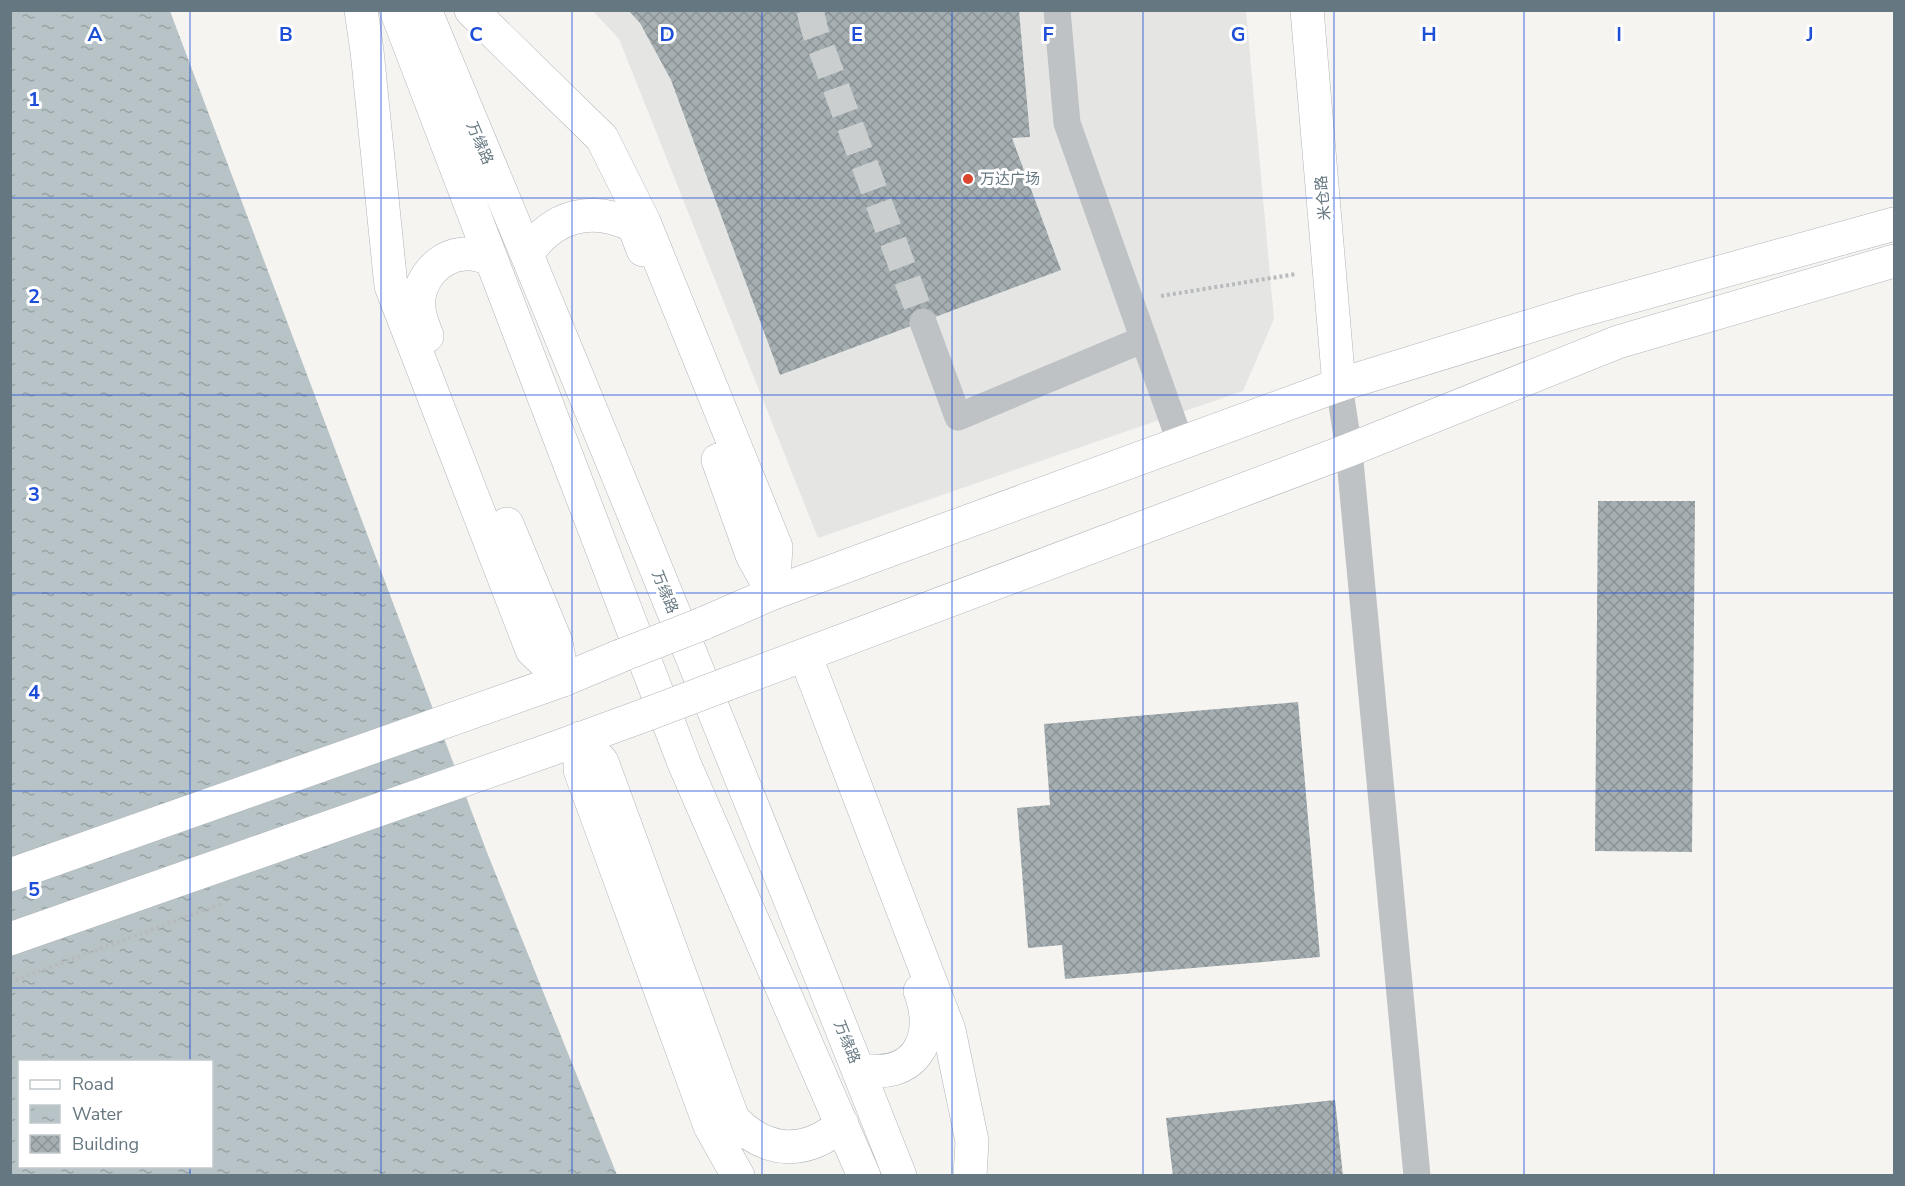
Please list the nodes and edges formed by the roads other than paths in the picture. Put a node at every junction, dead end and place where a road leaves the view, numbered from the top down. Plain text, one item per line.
1 (361, 10) edge
2 (396, 10) edge
3 (425, 10) edge
4 (471, 10) edge
5 (1057, 10) edge
6 (1307, 10) edge
7 (1894, 224) edge
8 (527, 254) junction
9 (491, 259) junction
10 (1894, 261) edge
11 (923, 322) tunnel mouth
12 (1144, 339) junction
13 (1339, 385) junction
14 (1181, 444) junction
15 (1349, 450) junction
16 (773, 593) junction
17 (805, 655) junction
18 (563, 680) junction
19 (566, 744) junction
20 (10, 875) edge
21 (10, 939) edge
22 (858, 1069) junction
23 (842, 1124) junction
24 (738, 1176) edge
25 (864, 1176) edge
26 (900, 1176) edge
27 (970, 1176) edge
28 (1417, 1176) edge

1 - 18 main road
2 - 9 main road, 万缘路
3 - 8 main road, 万缘路
4 - 16 main road
5 - 12 street
6 - 13 main road, 米仓路
7 - 13 main road
8 - 16 main road
8 - 22 main road, 万缘路
9 - 18 main road
9 - 23 main road, 万缘路
10 - 15 main road
11 - 12 street
12 - 14 street
13 - 14 main road
13 - 15 street
14 - 16 main road
15 - 17 main road
15 - 28 street
16 - 18 main road, bridge
17 - 19 main road, bridge
17 - 22 main road
17 - 27 main road
18 - 20 main road
19 - 21 main road
19 - 23 main road
19 - 24 main road
22 - 26 main road, 万缘路
23 - 25 main road, 万缘路

